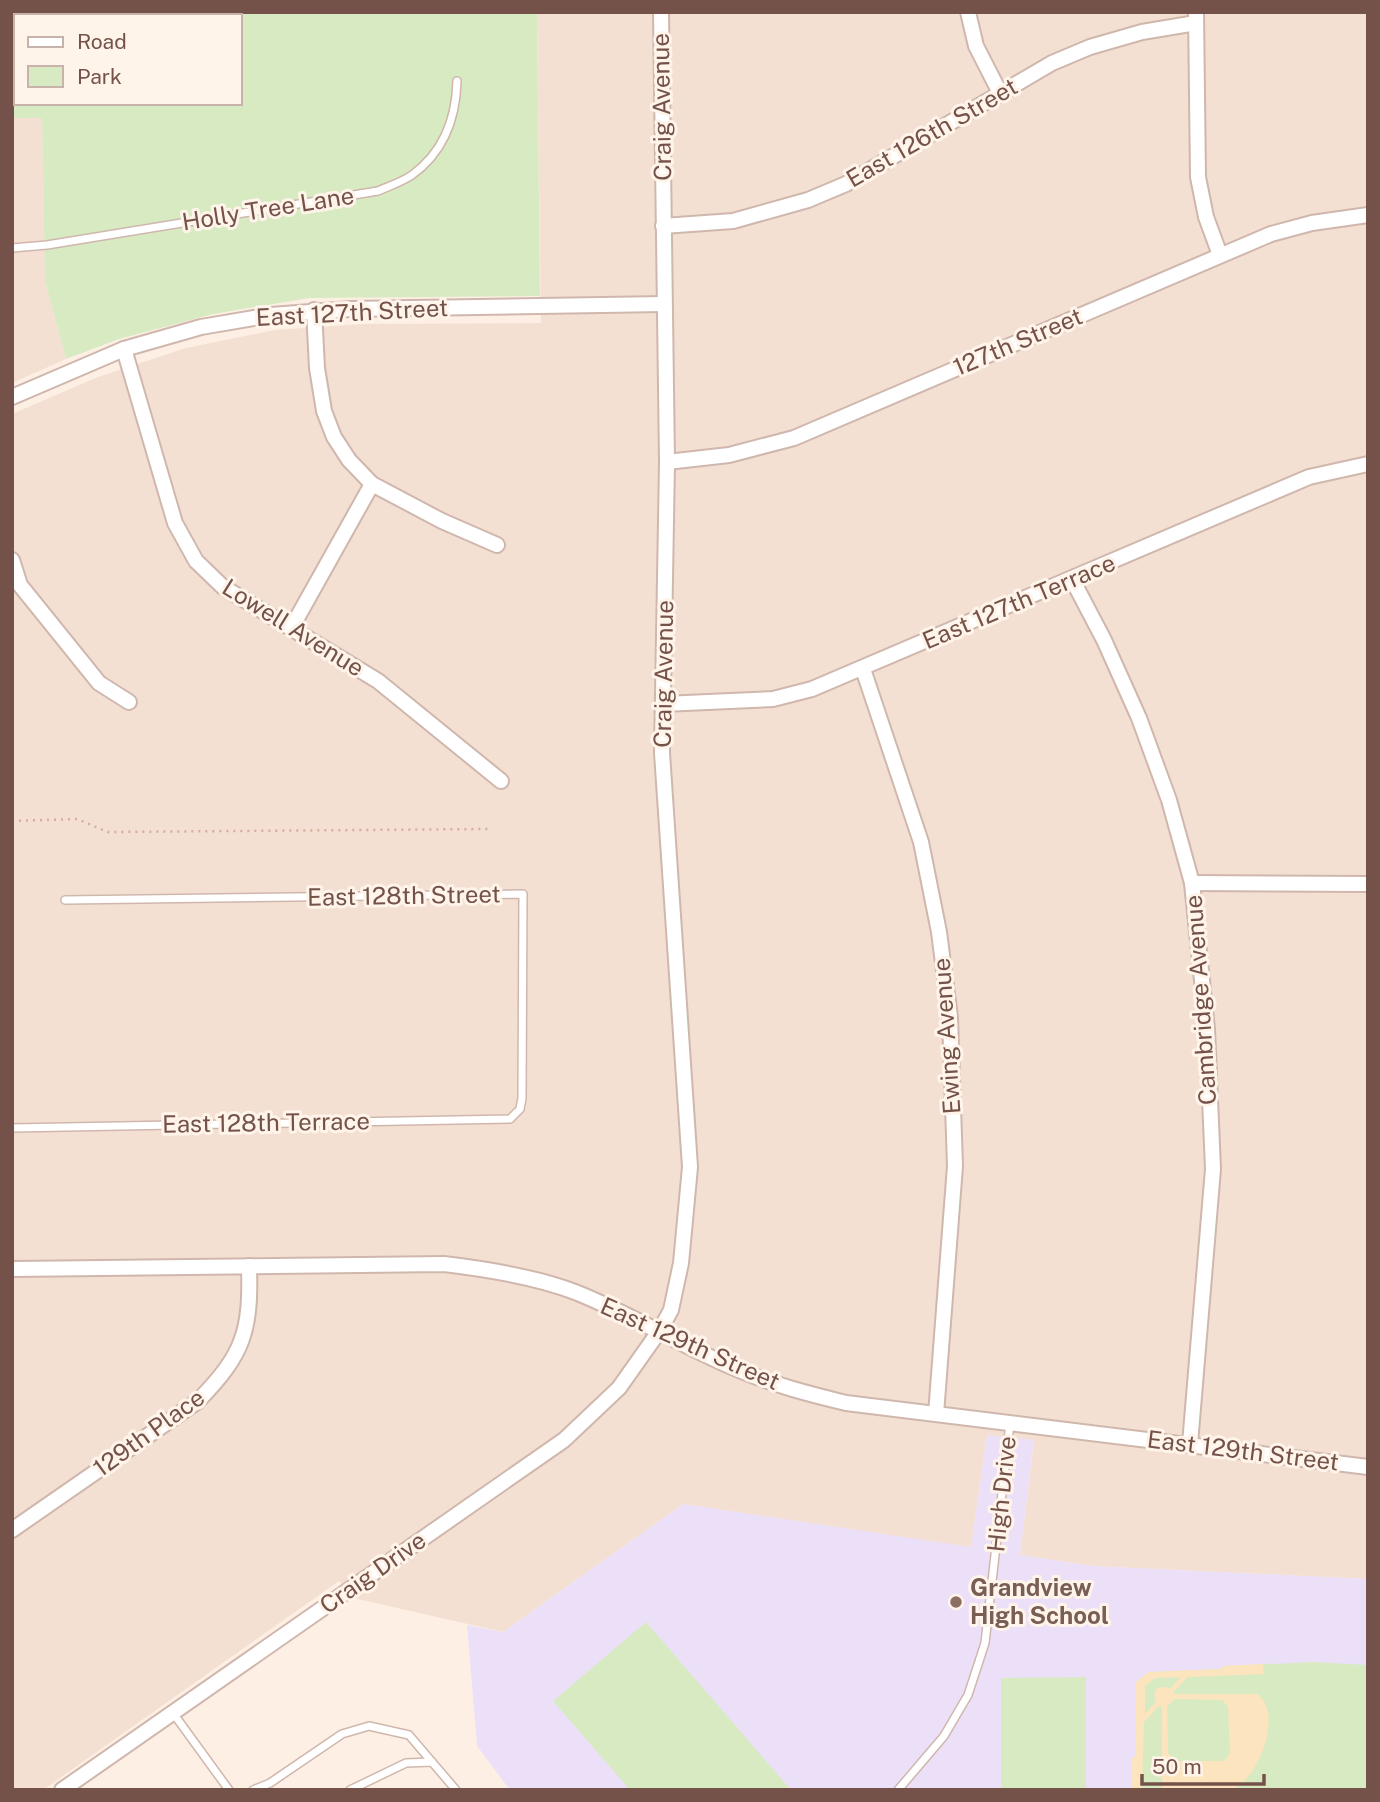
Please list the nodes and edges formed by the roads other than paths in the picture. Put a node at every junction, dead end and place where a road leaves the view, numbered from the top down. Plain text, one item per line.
1 (661, 12) edge
2 (968, 12) edge
3 (1196, 18) edge
4 (457, 80) dead end
5 (1000, 93) junction
6 (1368, 215) edge
7 (663, 226) junction
8 (12, 248) edge
9 (1220, 255) junction
10 (664, 304) junction
11 (314, 310) junction
12 (124, 349) junction
13 (12, 397) edge
14 (667, 462) junction
15 (1368, 464) edge
16 (372, 484) junction
17 (497, 545) dead end
18 (12, 560) edge
19 (1072, 579) junction
20 (292, 627) junction
21 (863, 669) junction
22 (129, 702) dead end
23 (663, 704) junction
24 (501, 781) dead end
25 (1192, 883) junction
26 (1368, 884) edge
27 (65, 900) dead end
28 (516, 1112) joint
29 (12, 1128) edge
30 (249, 1266) junction
31 (12, 1269) edge
32 (660, 1331) junction
33 (936, 1414) junction
34 (1010, 1423) junction
35 (1190, 1444) junction
36 (1368, 1466) edge
37 (12, 1530) edge
38 (172, 1713) junction
39 (432, 1762) junction
40 (62, 1790) edge
41 (229, 1790) edge
42 (253, 1790) edge
43 (350, 1790) edge
44 (456, 1790) edge
45 (898, 1790) edge

1 - 7 street, Craig Avenue
2 - 5 street
3 - 5 street, East 126th Street
3 - 9 street
4 - 8 lane, Holly Tree Lane
5 - 7 street, East 126th Street
6 - 9 street, 127th Street
7 - 10 street, Craig Avenue
9 - 14 street, 127th Street
10 - 11 street, East 127th Street
10 - 14 street, Craig Avenue
11 - 12 street, East 127th Street
11 - 16 street
12 - 13 street, East 127th Street
12 - 20 street, Lowell Avenue
14 - 23 street, Craig Avenue
15 - 19 street, East 127th Terrace
16 - 17 street
16 - 20 street
18 - 22 street
19 - 21 street, East 127th Terrace
19 - 25 street, Cambridge Avenue
20 - 24 street, Lowell Avenue
21 - 23 street, East 127th Terrace
21 - 33 street, Ewing Avenue
23 - 32 street, Craig Avenue
25 - 26 street
25 - 35 street, Cambridge Avenue
27 - 28 lane, East 128th Street
28 - 29 lane, East 128th Terrace
30 - 31 street, East 129th Street
30 - 32 street, East 129th Street
30 - 37 street, 129th Place
32 - 33 street, East 129th Street
32 - 38 street, Craig Drive
33 - 34 street, East 129th Street
34 - 35 street, East 129th Street
34 - 45 lane, High Drive
35 - 36 street, East 129th Street
38 - 40 street, Craig Drive
38 - 41 lane
39 - 42 lane
39 - 43 lane
39 - 44 lane

